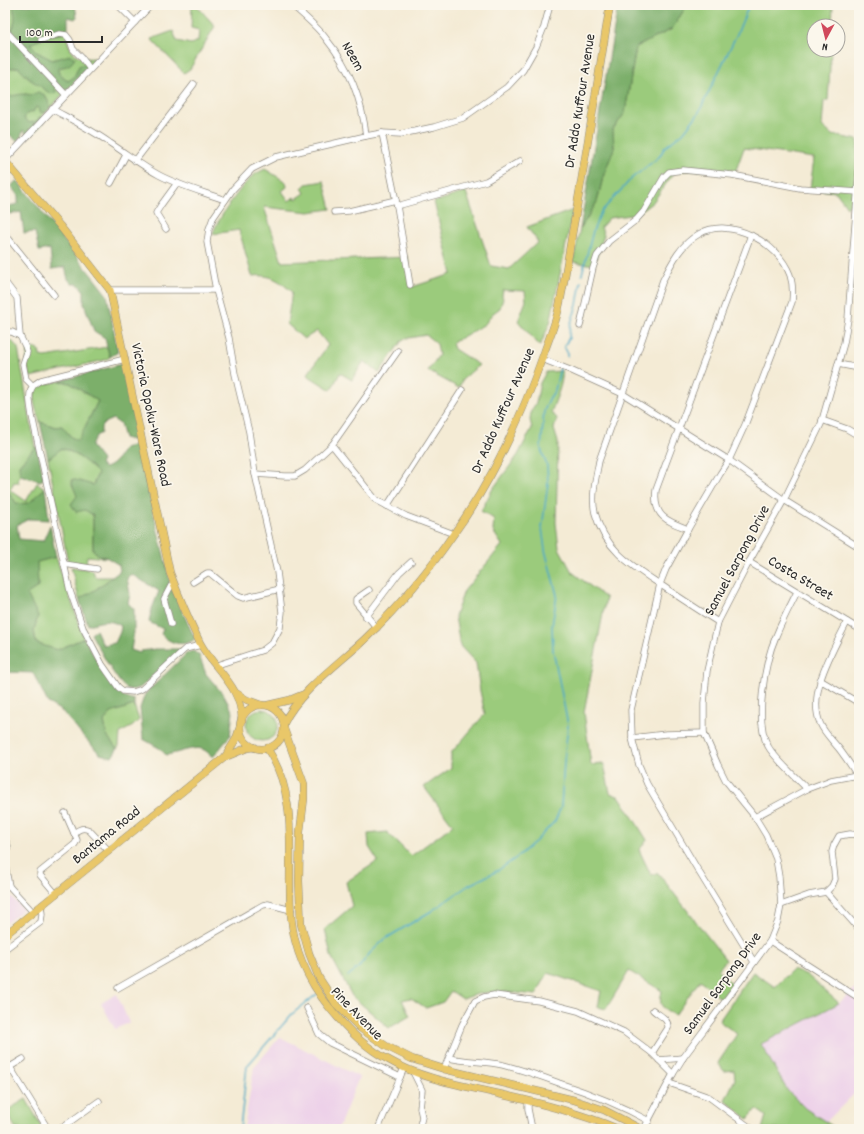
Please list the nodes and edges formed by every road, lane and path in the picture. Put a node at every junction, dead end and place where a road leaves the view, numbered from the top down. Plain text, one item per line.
1 (151, 5) edge
2 (292, 5) edge
3 (550, 5) edge
4 (610, 5) edge
5 (120, 6) edge
6 (135, 22) junction
7 (5, 30) edge
8 (41, 40) dead end
9 (90, 70) junction
10 (194, 84) dead end
11 (66, 95) junction
12 (52, 109) junction
13 (382, 133) junction
14 (366, 136) junction
15 (126, 155) junction
16 (5, 160) edge
17 (135, 161) junction
18 (520, 161) dead end
19 (11, 169) junction
20 (859, 172) edge
21 (5, 176) edge
22 (111, 183) dead end
23 (177, 183) junction
24 (858, 192) junction
25 (225, 200) junction
26 (397, 203) junction
27 (334, 212) dead end
28 (166, 229) dead end
29 (5, 234) edge
30 (751, 235) junction
31 (5, 282) edge
32 (410, 285) dead end
33 (110, 290) junction
34 (216, 290) junction
35 (54, 295) dead end
36 (580, 326) dead end
37 (5, 332) edge
38 (20, 336) junction
39 (398, 351) dead end
40 (125, 358) junction
41 (542, 359) junction
42 (838, 364) junction
43 (859, 368) edge
44 (33, 386) junction
45 (462, 390) dead end
46 (623, 394) junction
47 (822, 420) junction
48 (678, 429) junction
49 (859, 436) edge
50 (332, 445) junction
51 (729, 460) junction
52 (255, 474) junction
53 (784, 500) junction
54 (387, 506) junction
55 (688, 529) junction
56 (454, 534) junction
57 (859, 547) edge
58 (410, 562) dead end
59 (748, 562) junction
60 (64, 564) junction
61 (97, 569) dead end
62 (173, 582) junction
63 (193, 582) dead end
64 (660, 584) junction
65 (280, 589) junction
66 (369, 590) dead end
67 (797, 592) junction
68 (366, 616) junction
69 (718, 622) junction
70 (847, 622) junction
71 (171, 624) dead end
72 (376, 628) junction
73 (859, 629) edge
74 (201, 645) junction
75 (217, 665) junction
76 (820, 680) junction
77 (236, 693) junction
78 (306, 693) junction
79 (859, 702) edge
80 (264, 705) junction
81 (241, 723) junction
82 (284, 726) junction
83 (704, 733) junction
84 (632, 738) junction
85 (254, 747) junction
86 (267, 748) junction
87 (225, 757) junction
88 (858, 775) edge
89 (807, 789) junction
90 (65, 813) dead end
91 (755, 817) junction
92 (74, 833) junction
93 (859, 835) edge
94 (5, 840) edge
95 (109, 851) junction
96 (5, 856) edge
97 (5, 864) edge
98 (7, 885) edge
99 (826, 892) junction
100 (56, 894) junction
101 (781, 905) junction
102 (41, 906) junction
103 (290, 910) junction
104 (33, 912) junction
105 (859, 929) edge
106 (5, 935) edge
107 (770, 941) junction
108 (5, 949) edge
109 (754, 962) junction
110 (118, 988) dead end
111 (859, 998) edge
112 (307, 1008) dead end
113 (654, 1010) dead end
114 (652, 1053) junction
115 (449, 1058) junction
116 (684, 1058) junction
117 (23, 1059) dead end
118 (658, 1060) junction
119 (404, 1068) junction
120 (7, 1069) edge
121 (444, 1069) junction
122 (413, 1072) junction
123 (673, 1074) junction
124 (400, 1077) junction
125 (669, 1083) junction
126 (99, 1100) dead end
127 (528, 1101) junction
128 (648, 1121) junction
129 (48, 1129) edge
130 (60, 1129) edge
131 (378, 1129) edge
132 (419, 1129) edge
133 (532, 1129) edge
134 (618, 1129) edge
135 (641, 1129) edge
136 (644, 1129) edge
137 (752, 1129) edge

1 - 6 street
2 - 14 street, Neem
3 - 13 street
4 - 41 main road, Dr Addo Kuffour Avenue
5 - 6 street
6 - 9 street
7 - 11 street
8 - 9 street
9 - 11 street
10 - 17 street
11 - 12 street
12 - 15 street
12 - 16 street
13 - 14 street
13 - 26 street
14 - 25 street
15 - 17 street
15 - 22 street
16 - 19 main road, Victoria Opoku-Ware Road
17 - 23 street
18 - 26 street
19 - 21 street
19 - 33 main road, Victoria Opoku-Ware Road
20 - 24 street, Samuel Sarpong Drive
23 - 25 street
23 - 28 street
24 - 36 street
24 - 42 street, Samuel Sarpong Drive
25 - 34 street
26 - 27 street
26 - 32 street
29 - 35 street
30 - 46 street
30 - 48 street
30 - 51 street
31 - 38 street
33 - 34 street
33 - 40 main road, Victoria Opoku-Ware Road
34 - 52 street
37 - 38 street
38 - 44 street
39 - 50 street
40 - 44 street
40 - 62 main road, Victoria Opoku-Ware Road
41 - 46 street
41 - 56 main road, Dr Addo Kuffour Avenue
42 - 43 street
42 - 47 street, Samuel Sarpong Drive
44 - 60 street
45 - 54 street
46 - 48 street
46 - 64 street
47 - 49 street
47 - 53 street, Samuel Sarpong Drive
48 - 51 street
48 - 55 street
50 - 52 street
50 - 54 street
51 - 53 street
51 - 55 street
52 - 65 street
53 - 57 street
53 - 59 street, Samuel Sarpong Drive
54 - 56 street
55 - 64 street
56 - 72 main road, Dr Addo Kuffour Avenue
58 - 68 street
59 - 67 street, Costa Street
59 - 69 street, Samuel Sarpong Drive
60 - 61 street
60 - 74 street
62 - 71 street
62 - 74 main road, Victoria Opoku-Ware Road
63 - 65 street
64 - 69 street
64 - 84 street
65 - 75 street
66 - 68 street
67 - 70 street, Costa Street
67 - 89 street
68 - 72 street
69 - 83 street, Samuel Sarpong Drive
70 - 73 street, Costa Street
70 - 76 street
72 - 78 main road, Dr Addo Kuffour Avenue
74 - 75 main road, Victoria Opoku-Ware Road
75 - 77 main road, Victoria Opoku-Ware Road
76 - 79 street
76 - 88 street
77 - 80 main road
77 - 81 main road
78 - 80 main road
78 - 82 main road, Dr Addo Kuffour Avenue
80 - 81 main road
80 - 82 main road
81 - 85 main road
81 - 87 main road
82 - 86 main road
82 - 121 main road
83 - 84 street
83 - 91 street, Samuel Sarpong Drive
84 - 109 street
85 - 86 main road
85 - 87 main road
86 - 103 main road, Pine Avenue
87 - 95 main road, Bantama Road
88 - 89 street
89 - 91 street
90 - 92 street
91 - 101 street, Samuel Sarpong Drive
92 - 95 street
92 - 100 street
93 - 99 street
94 - 96 street
95 - 100 main road, Bantama Road
97 - 98 street
98 - 104 street
99 - 101 street
99 - 105 street
100 - 102 main road, Bantama Road
101 - 107 street, Samuel Sarpong Drive
102 - 104 main road, Bantama Road
102 - 108 street
103 - 110 street
103 - 119 main road, Pine Avenue
104 - 106 main road, Bantama Road
107 - 109 street, Samuel Sarpong Drive
107 - 111 street
109 - 116 street, Samuel Sarpong Drive
112 - 124 street
113 - 114 street
114 - 115 street
114 - 118 street
115 - 121 street
115 - 128 street
116 - 118 street
116 - 123 street, Samuel Sarpong Drive
117 - 120 street
118 - 123 street
119 - 122 main road, Pine Avenue
119 - 124 street
120 - 129 street
121 - 135 main road
122 - 127 main road, Pine Avenue
122 - 132 street
123 - 125 street, Samuel Sarpong Drive
124 - 131 street
125 - 128 street, Samuel Sarpong Drive
125 - 137 street
126 - 130 street
127 - 133 street
127 - 134 main road, Pine Avenue
128 - 136 street, Samuel Sarpong Drive

